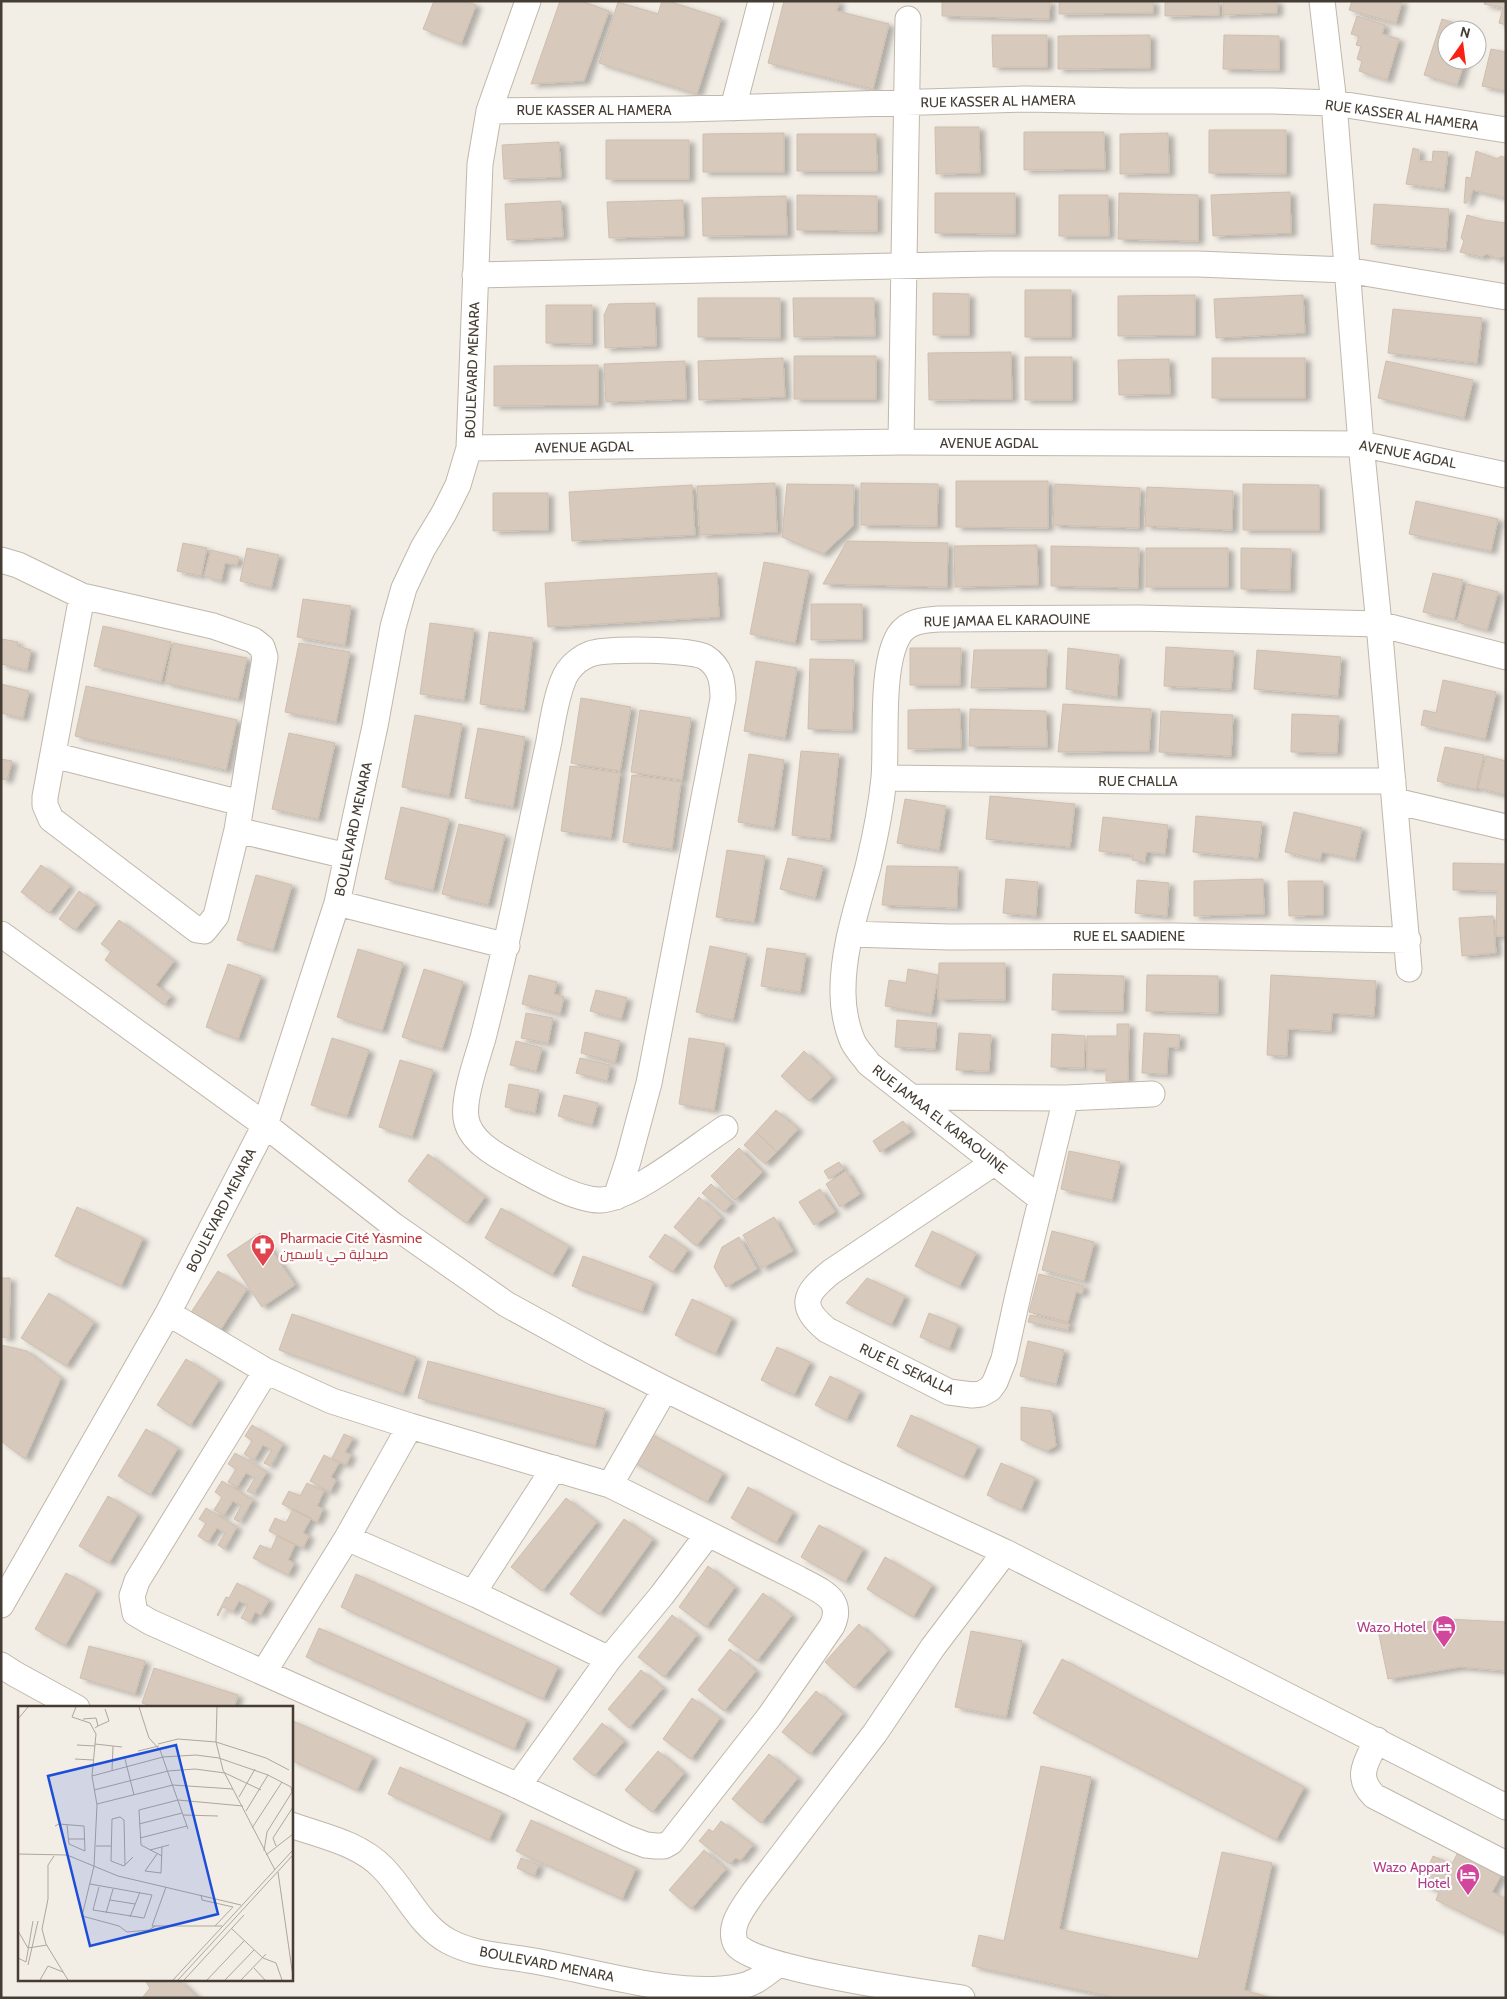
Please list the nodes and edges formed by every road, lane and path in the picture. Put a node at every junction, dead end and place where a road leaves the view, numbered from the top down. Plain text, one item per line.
1 (528, 1) edge
2 (761, 1) edge
3 (1322, 1) edge
4 (908, 19) dead end
5 (906, 102) junction
6 (1334, 104) junction
7 (733, 108) junction
8 (489, 111) junction
9 (1506, 130) edge
10 (903, 266) junction
11 (1347, 270) junction
12 (475, 275) junction
13 (1506, 297) edge
14 (900, 442) junction
15 (1360, 444) junction
16 (469, 448) junction
17 (1506, 475) edge
18 (1, 560) edge
19 (82, 596) junction
20 (1379, 624) junction
21 (1506, 657) edge
22 (53, 756) junction
23 (884, 778) junction
24 (1394, 791) junction
25 (241, 803) junction
26 (1506, 827) edge
27 (238, 830) junction
28 (347, 856) junction
29 (337, 902) junction
30 (1, 934) edge
31 (850, 934) junction
32 (1408, 940) junction
33 (506, 946) junction
34 (1409, 969) dead end
35 (1152, 1094) dead end
36 (912, 1097) junction
37 (1066, 1098) junction
38 (265, 1126) junction
39 (725, 1128) dead end
40 (995, 1162) junction
41 (616, 1198) junction
42 (1041, 1199) junction
43 (168, 1313) junction
44 (266, 1371) junction
45 (666, 1389) junction
46 (410, 1426) junction
47 (554, 1468) junction
48 (610, 1485) junction
49 (708, 1534) junction
50 (347, 1538) junction
51 (1005, 1552) junction
52 (473, 1593) junction
53 (1, 1605) edge
54 (609, 1659) junction
55 (1, 1665) edge
56 (264, 1672) junction
57 (73, 1706) edge
58 (1377, 1740) junction
59 (518, 1786) junction
60 (1506, 1807) edge
61 (292, 1825) edge
62 (1506, 1864) edge
63 (780, 1964) junction
64 (962, 1998) edge

1 - 8 street, BOULEVARD MENARA
2 - 7 street
3 - 6 street
4 - 5 street
5 - 6 street, RUE KASSER AL HAMERA
5 - 7 street, RUE KASSER AL HAMERA
5 - 10 street
6 - 9 street, RUE KASSER AL HAMERA
6 - 11 street
7 - 8 street, RUE KASSER AL HAMERA
8 - 12 street, BOULEVARD MENARA
10 - 11 street
10 - 12 street
10 - 14 street
11 - 13 street
11 - 15 street
12 - 16 street, BOULEVARD MENARA
14 - 15 street, AVENUE AGDAL
14 - 16 street, AVENUE AGDAL
15 - 17 street, AVENUE AGDAL
15 - 20 street
16 - 28 street, BOULEVARD MENARA
18 - 19 street
19 - 22 street
19 - 25 street
20 - 21 street, RUE JAMAA EL KARAOUINE
20 - 23 street, RUE JAMAA EL KARAOUINE
20 - 24 street
22 - 25 street
22 - 27 street
23 - 24 street, RUE CHALLA
23 - 31 street, RUE JAMAA EL KARAOUINE
24 - 26 street, RUE CHALLA
24 - 32 street
25 - 27 street
27 - 28 street
28 - 29 street, BOULEVARD MENARA
29 - 33 street
29 - 38 street, BOULEVARD MENARA
30 - 38 street
31 - 32 street, RUE EL SAADIENE
31 - 36 street, RUE JAMAA EL KARAOUINE
32 - 34 street
33 - 41 street
33 - 41 street
35 - 37 street
36 - 37 street
36 - 40 street, RUE JAMAA EL KARAOUINE
37 - 42 street, RUE EL SEKALLA
38 - 43 street, BOULEVARD MENARA
38 - 45 street
39 - 41 street
40 - 42 street, RUE JAMAA EL KARAOUINE
40 - 42 street, RUE EL SEKALLA
43 - 44 street
43 - 53 street, BOULEVARD MENARA
44 - 46 street
44 - 56 street
45 - 48 street
45 - 51 street
46 - 47 street
46 - 50 street
47 - 48 street
47 - 52 street
48 - 49 street
49 - 54 street
49 - 59 street
50 - 52 street
50 - 56 street
51 - 58 street
51 - 63 street
52 - 54 street
54 - 59 street
55 - 57 street
56 - 59 street
58 - 60 street
58 - 62 street
61 - 63 street, BOULEVARD MENARA
63 - 64 street

